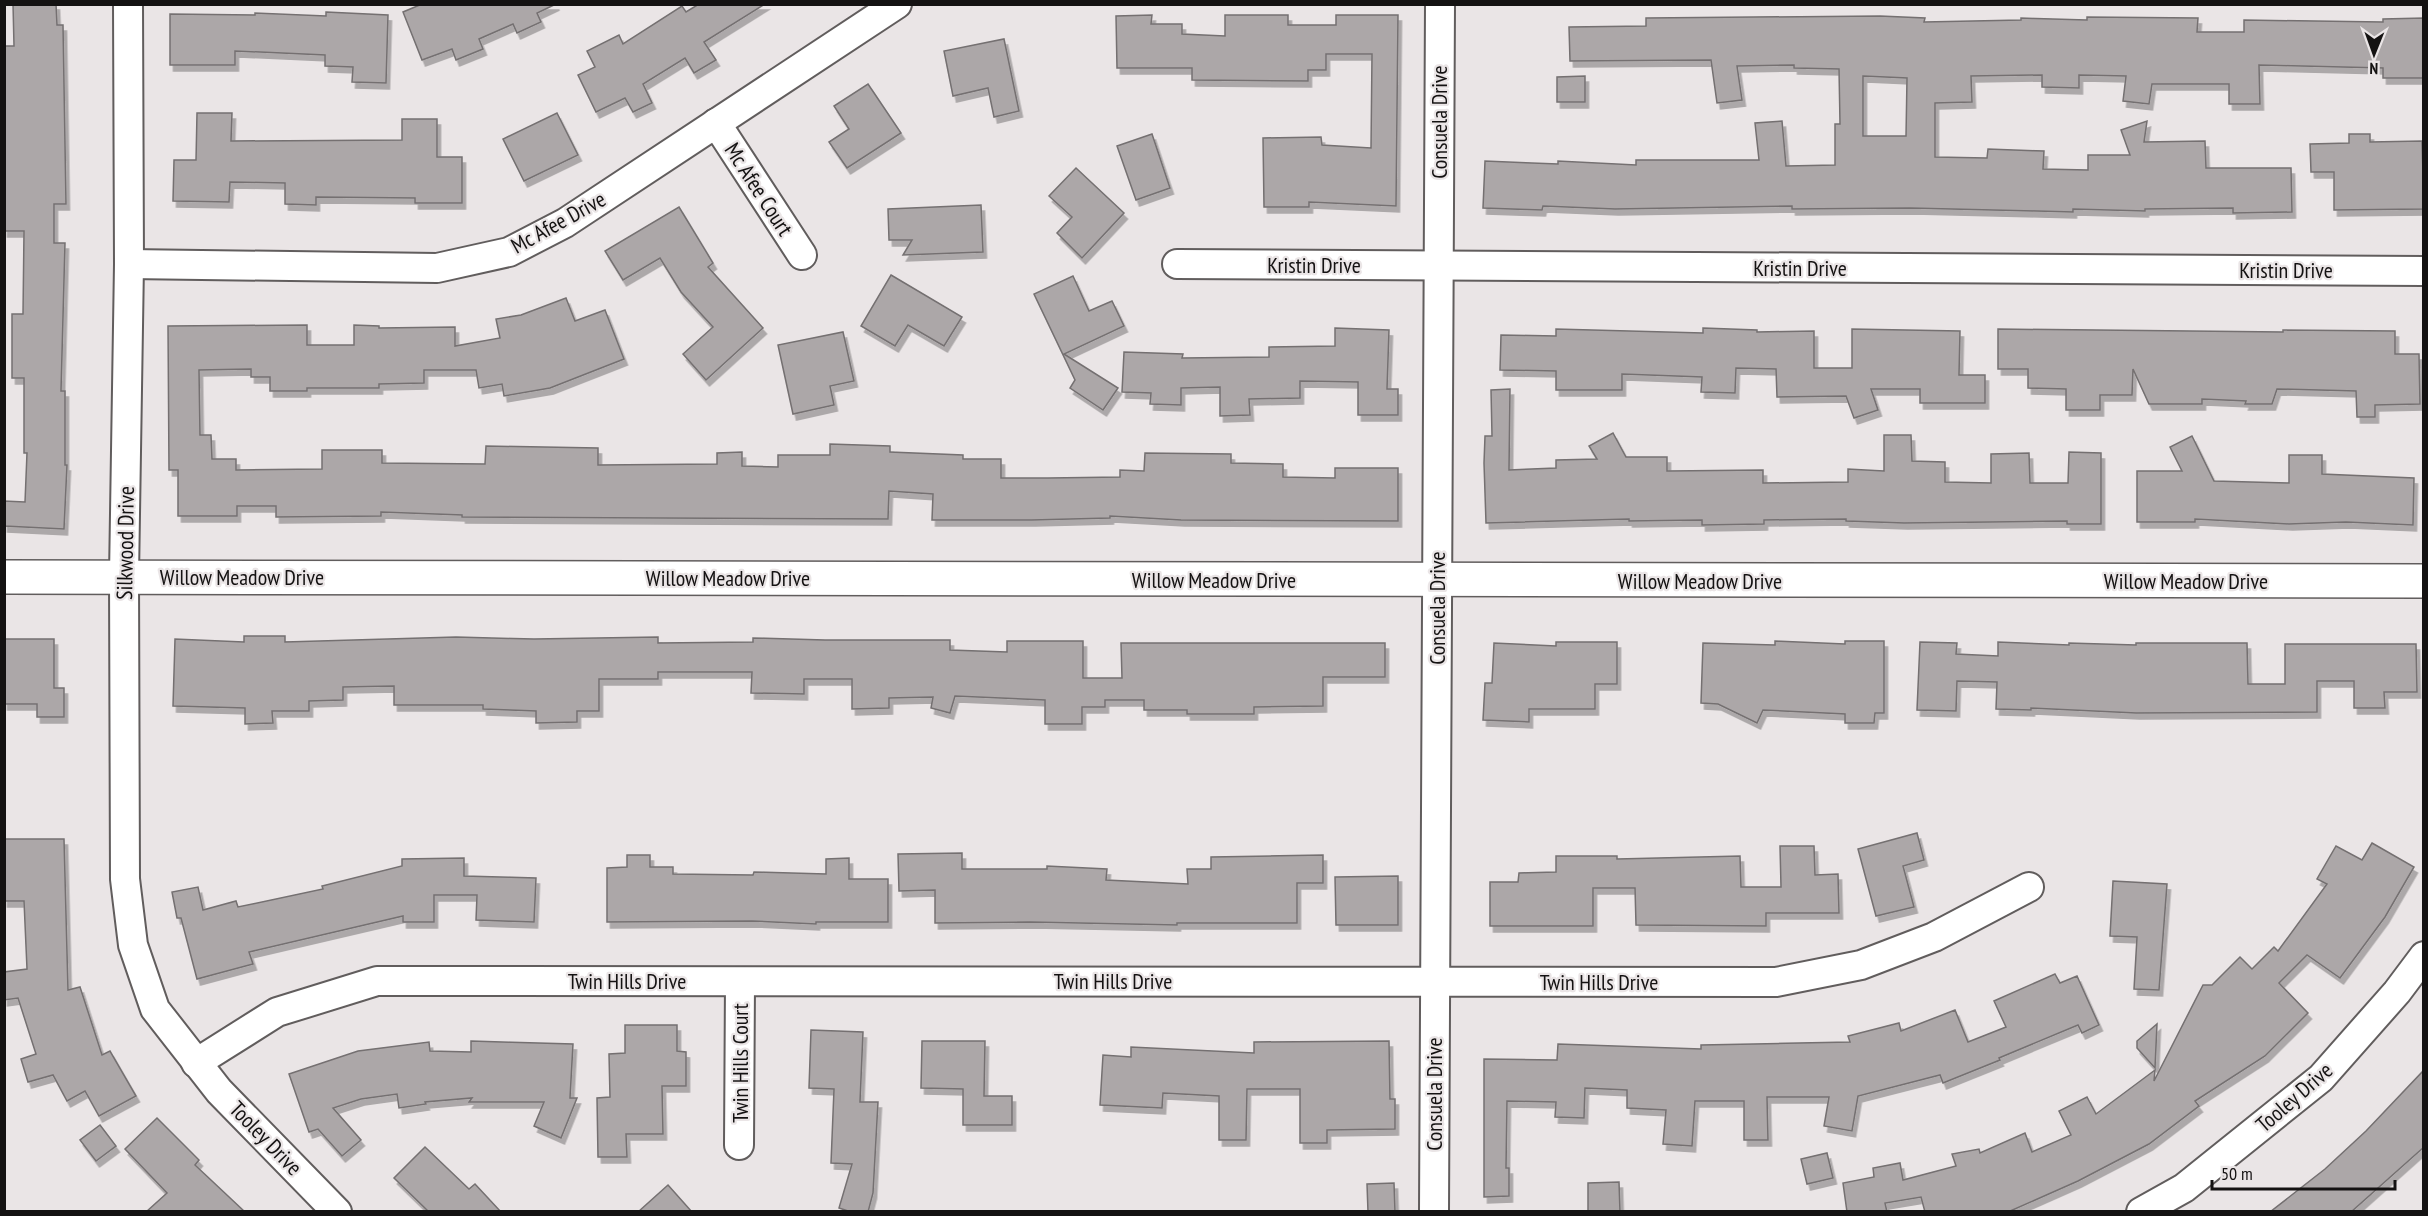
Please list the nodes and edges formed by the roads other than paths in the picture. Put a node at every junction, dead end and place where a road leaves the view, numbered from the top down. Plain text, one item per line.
1 (128, 4) edge
2 (897, 4) edge
3 (1440, 4) edge
4 (716, 123) junction
5 (802, 255) dead end
6 (129, 264) junction
7 (1177, 264) dead end
8 (1439, 266) junction
9 (2424, 271) edge
10 (124, 576) junction
11 (4, 577) edge
12 (1437, 581) junction
13 (2424, 582) edge
14 (2029, 887) dead end
15 (2424, 956) edge
16 (740, 981) junction
17 (1435, 981) junction
18 (196, 1063) junction
19 (739, 1145) dead end
20 (337, 1212) edge
21 (1434, 1212) edge
22 (2141, 1212) edge

1 - 6 street, Silkwood Drive
2 - 4 street, Mc Afee Drive
3 - 8 street, Consuela Drive
4 - 5 street, Mc Afee Court
4 - 6 street, Mc Afee Drive
6 - 10 street, Silkwood Drive
7 - 8 street, Kristin Drive
8 - 9 street, Kristin Drive
8 - 12 street, Consuela Drive
10 - 11 street, Willow Meadow Drive
10 - 12 street, Willow Meadow Drive
10 - 18 street, Silkwood Drive
12 - 13 street, Willow Meadow Drive
12 - 17 street, Consuela Drive
14 - 17 street, Twin Hills Drive
15 - 22 street, Tooley Drive
16 - 17 street, Twin Hills Drive
16 - 18 street, Twin Hills Drive
16 - 19 street, Twin Hills Court
17 - 21 street, Consuela Drive
18 - 20 street, Tooley Drive

